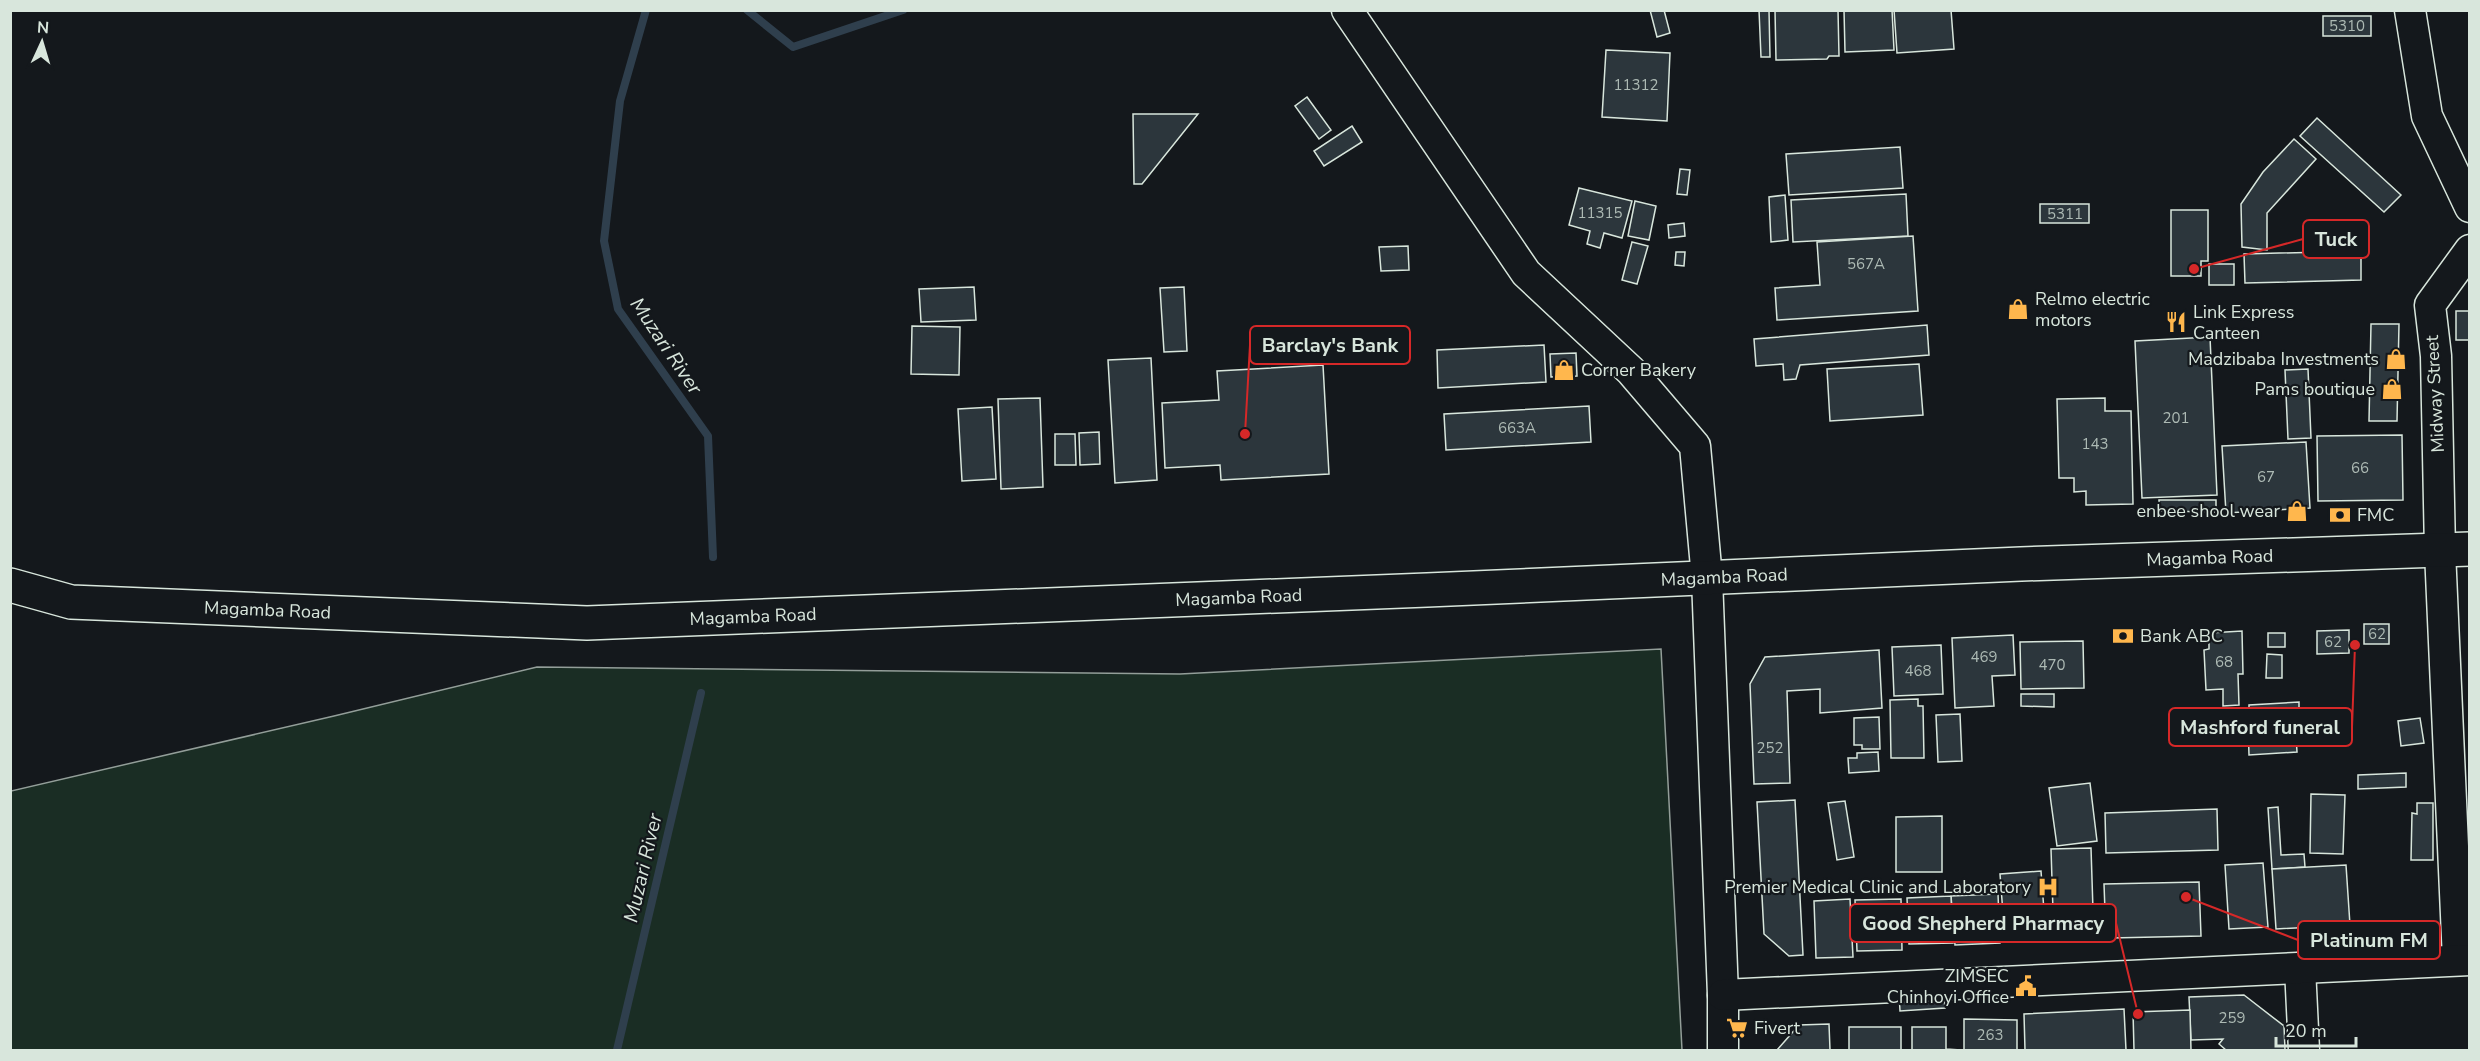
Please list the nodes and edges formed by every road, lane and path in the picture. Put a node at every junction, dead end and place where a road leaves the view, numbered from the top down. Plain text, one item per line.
1 (1347, 10) edge
2 (2410, 10) edge
3 (2469, 207) edge
4 (2469, 250) edge
5 (2455, 550) edge
6 (1707, 578) junction
7 (10, 585) edge
8 (2464, 960) edge
9 (2301, 968) junction
10 (1723, 995) junction
11 (1723, 1050) edge
12 (2304, 1050) edge

1 - 6 street
2 - 3 street
4 - 5 street, Midway Street
5 - 6 highway, Magamba Road
5 - 8 street, Midway Street
6 - 7 highway, Magamba Road
6 - 10 street
8 - 9 street
9 - 10 street
9 - 12 street
10 - 11 street

